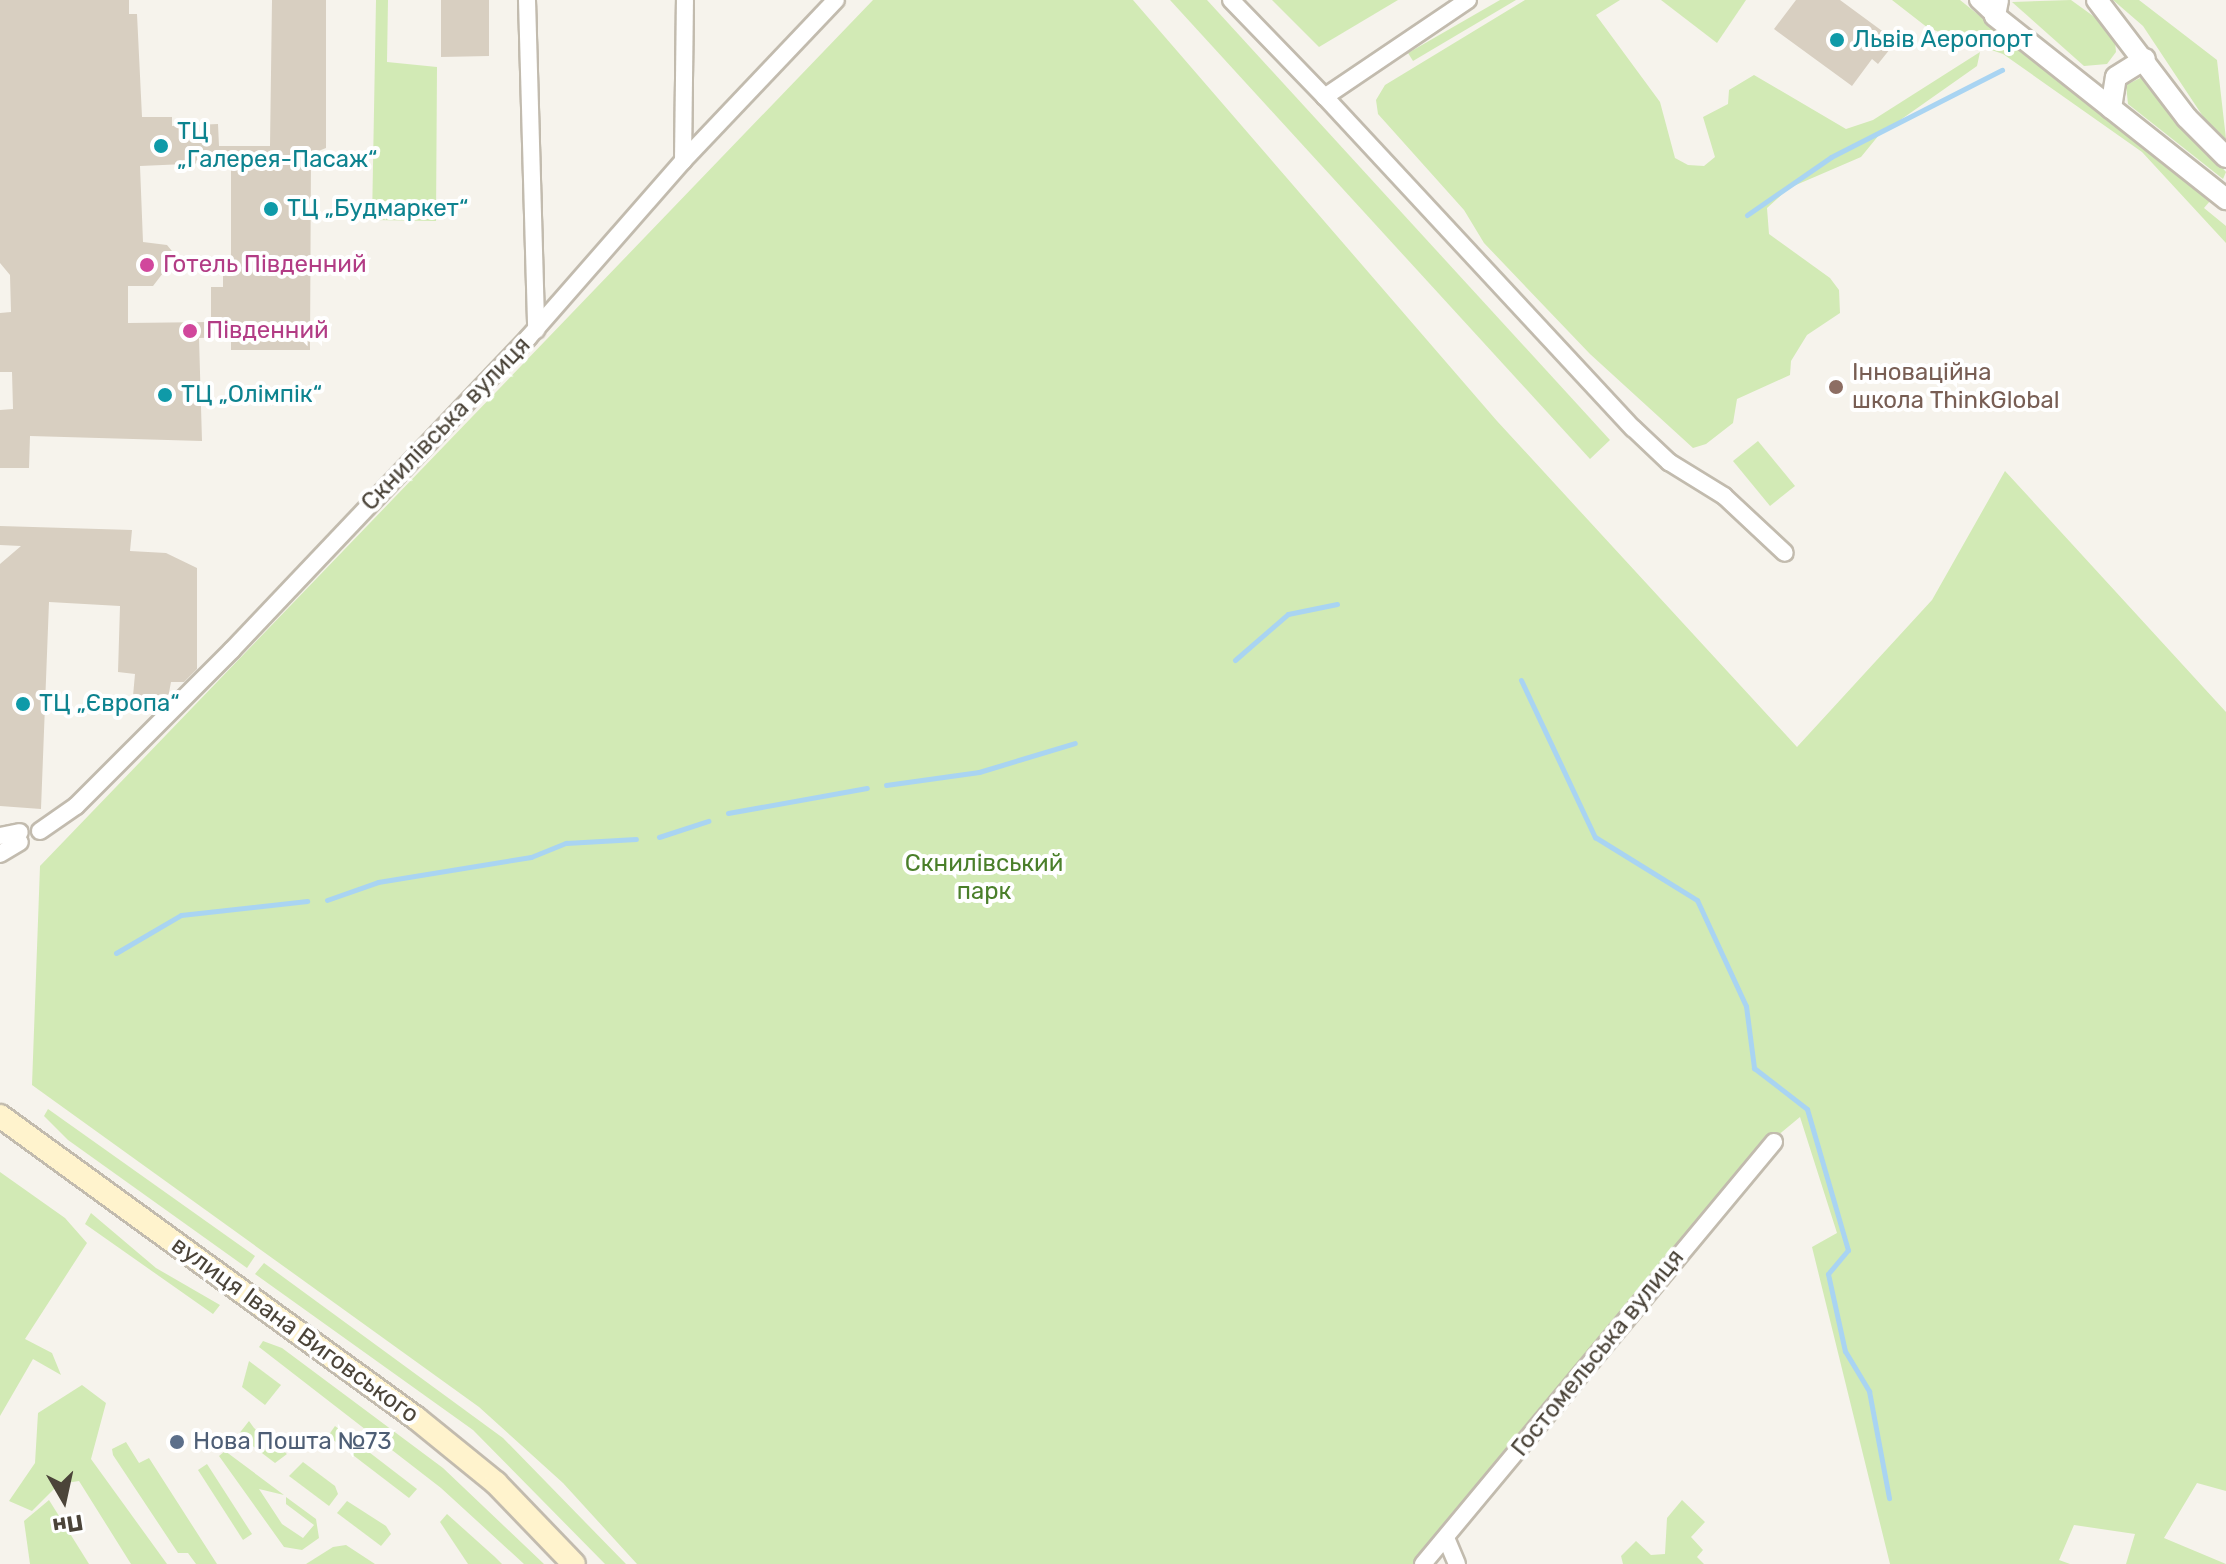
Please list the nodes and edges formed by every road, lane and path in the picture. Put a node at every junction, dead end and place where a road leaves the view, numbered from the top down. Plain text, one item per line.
1 (527, 0) edge
2 (685, 0) edge
3 (836, 0) edge
4 (1231, 0) edge
5 (1978, 0) edge
6 (2097, 0) edge
7 (1462, 2) edge
8 (1996, 8) edge
9 (2145, 59) junction
10 (1325, 97) junction
11 (2111, 108) junction
12 (2226, 157) edge
13 (683, 161) junction
14 (2226, 199) edge
15 (536, 330) junction
16 (1785, 553) dead end
17 (40, 831) dead end
18 (0, 836) edge
19 (0, 854) edge
20 (0, 1116) edge
21 (1774, 1142) dead end
22 (1446, 1538) junction
23 (574, 1564) edge
24 (1423, 1564) edge
25 (1457, 1564) edge

1 - 15 street
2 - 13 street
3 - 13 street, Скнилівська вулиця
4 - 10 street
5 - 8 street
6 - 9 street
7 - 10 street
8 - 11 street
9 - 11 street
9 - 12 street
10 - 16 street
11 - 14 street
13 - 15 street, Скнилівська вулиця
15 - 17 street, Скнилівська вулиця
18 - 19 street
20 - 23 main road, вулиця Івана Виговського
21 - 22 street, Гостомельська вулиця
22 - 24 street, Гостомельська вулиця
22 - 25 street

